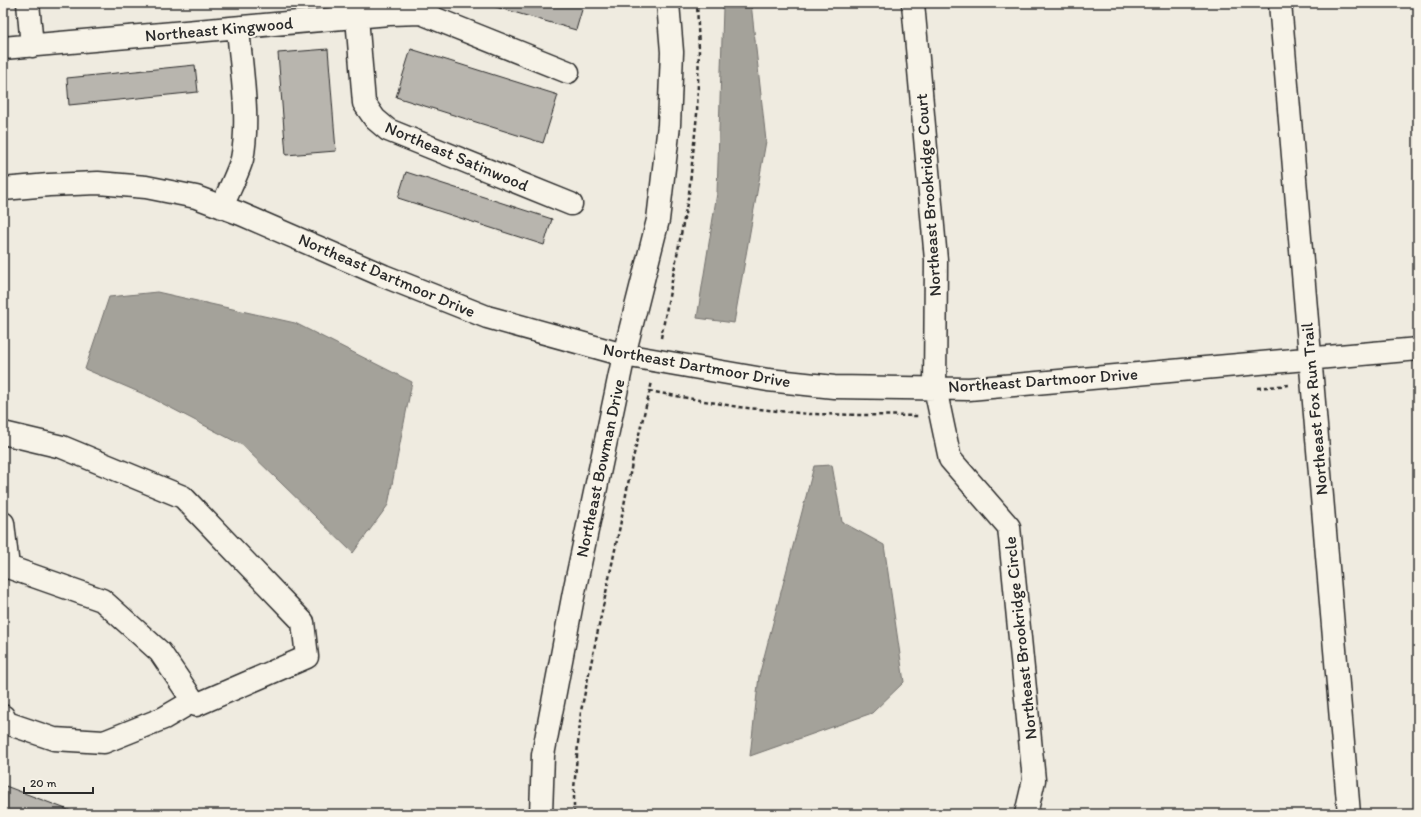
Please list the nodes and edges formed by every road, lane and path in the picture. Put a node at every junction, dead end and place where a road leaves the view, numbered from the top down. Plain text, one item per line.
1 (28, 3) edge
2 (668, 3) edge
3 (697, 3) edge
4 (913, 3) edge
5 (1280, 3) edge
6 (410, 8) edge
7 (357, 17) junction
8 (238, 28) junction
9 (32, 46) junction
10 (3, 48) edge
11 (568, 72) dead end
12 (3, 189) edge
13 (571, 204) dead end
14 (222, 207) junction
15 (1418, 349) edge
16 (624, 355) junction
17 (1310, 359) junction
18 (657, 360) junction
19 (935, 388) junction
20 (3, 433) edge
21 (3, 523) edge
22 (6, 568) edge
23 (193, 701) junction
24 (3, 716) edge
25 (541, 814) edge
26 (574, 814) edge
27 (1026, 814) edge
28 (1349, 814) edge

1 - 9 street
2 - 16 street, Northeast Bowman Drive
3 - 18 path
4 - 19 street, Northeast Brookridge Court
5 - 17 street, Northeast Fox Run Trail
6 - 7 street, Northeast Kingwood
6 - 11 street, Northeast Kingwood
7 - 8 street, Northeast Kingwood
7 - 13 street, Northeast Satinwood
8 - 9 street, Northeast Kingwood
8 - 14 street
9 - 10 street, Northeast Kingwood
12 - 14 street, Northeast Dartmoor Drive
14 - 16 street, Northeast Dartmoor Drive
15 - 17 street, Northeast Dartmoor Drive
16 - 18 street, Northeast Dartmoor Drive
16 - 25 street, Northeast Bowman Drive
17 - 19 street, Northeast Dartmoor Drive
17 - 28 street, Northeast Fox Run Trail
18 - 19 street, Northeast Dartmoor Drive
18 - 26 path
19 - 27 street, Northeast Brookridge Circle
20 - 23 street
21 - 22 street
22 - 23 street
23 - 24 street

